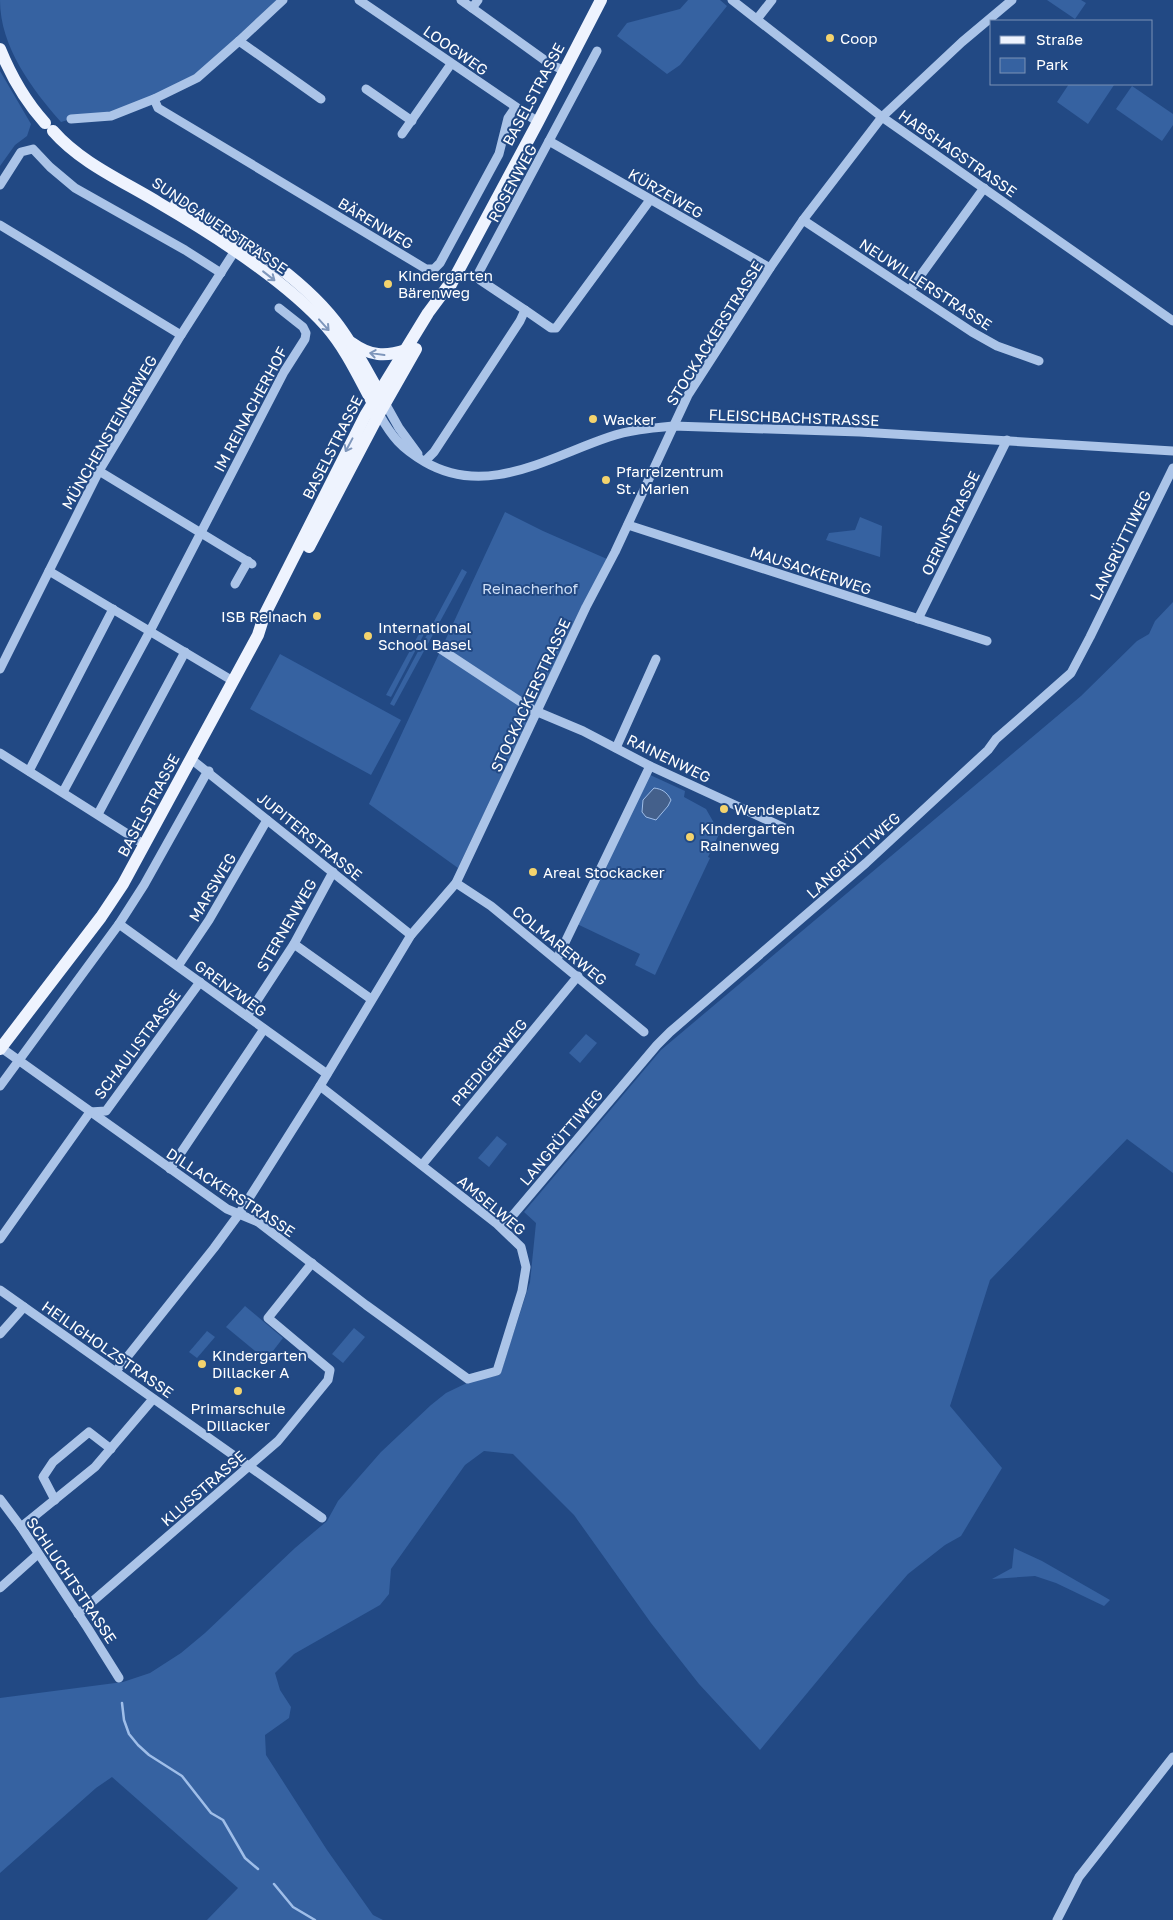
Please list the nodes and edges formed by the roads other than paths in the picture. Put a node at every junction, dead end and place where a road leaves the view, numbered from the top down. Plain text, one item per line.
1 (283, 0) edge
2 (358, 0) edge
3 (461, 0) edge
4 (478, 0) edge
5 (601, 0) edge
6 (732, 0) edge
7 (772, 0) edge
8 (1012, 0) edge
9 (472, 8) junction
10 (757, 19) junction
11 (239, 41) junction
12 (0, 49) edge
13 (597, 51) dead end
14 (451, 64) junction
15 (564, 71) junction
16 (366, 89) dead end
17 (154, 99) junction
18 (321, 99) dead end
19 (515, 108) junction
20 (882, 117) junction
21 (71, 119) dead end
22 (412, 120) junction
23 (538, 122) junction
24 (402, 134) dead end
25 (549, 141) junction
26 (0, 184) edge
27 (984, 188) junction
28 (650, 200) junction
29 (803, 220) junction
30 (0, 226) edge
31 (238, 247) junction
32 (770, 268) junction
33 (221, 274) junction
34 (451, 282) junction
35 (910, 290) junction
36 (279, 308) dead end
37 (525, 310) junction
38 (1173, 321) edge
39 (181, 335) junction
40 (351, 343) junction
41 (406, 350) junction
42 (1039, 361) dead end
43 (379, 403) junction
44 (673, 426) junction
45 (390, 434) junction
46 (366, 436) junction
47 (1006, 440) junction
48 (1173, 451) edge
49 (425, 462) junction
50 (1173, 468) edge
51 (99, 471) junction
52 (628, 525) junction
53 (200, 532) junction
54 (49, 570) junction
55 (235, 584) dead end
56 (114, 609) junction
57 (918, 619) junction
58 (150, 631) junction
59 (258, 635) junction
60 (987, 641) dead end
61 (439, 648) dead end
62 (185, 652) junction
63 (656, 660) dead end
64 (0, 669) edge
65 (233, 681) junction
66 (538, 711) junction
67 (616, 748) junction
68 (0, 753) edge
69 (191, 759) junction
70 (650, 766) junction
71 (29, 771) junction
72 (209, 771) junction
73 (62, 792) junction
74 (98, 814) junction
75 (267, 820) junction
76 (787, 829) dead end
77 (145, 845) junction
78 (332, 872) junction
79 (456, 883) junction
80 (119, 924) junction
81 (411, 935) junction
82 (294, 944) junction
83 (557, 959) junction
84 (178, 966) junction
85 (578, 976) junction
86 (200, 982) junction
87 (371, 999) junction
88 (247, 1016) junction
89 (264, 1029) junction
90 (644, 1032) dead end
91 (0, 1048) edge
92 (19, 1061) junction
93 (327, 1074) junction
94 (0, 1086) edge
95 (320, 1086) junction
96 (90, 1112) junction
97 (422, 1165) junction
98 (170, 1169) junction
99 (239, 1214) junction
100 (502, 1228) junction
101 (0, 1239) edge
102 (312, 1263) junction
103 (0, 1290) edge
104 (24, 1307) junction
105 (0, 1334) edge
106 (116, 1371) junction
107 (468, 1378) joint
108 (153, 1398) junction
109 (111, 1449) junction
110 (250, 1466) junction
111 (0, 1499) edge
112 (54, 1500) junction
113 (322, 1518) dead end
114 (21, 1527) junction
115 (38, 1554) junction
116 (0, 1588) edge
117 (78, 1614) junction
118 (119, 1678) dead end
119 (1173, 1757) edge
120 (1057, 1920) edge

1 - 11 street
2 - 14 street, LOOGWEG
3 - 9 street
4 - 9 street
5 - 15 main road, BASELSTRASSE
6 - 10 street, HABSHAGSTRASSE
7 - 10 street
8 - 20 street, STOCKACKERSTRASSE
9 - 15 street
10 - 20 street, HABSHAGSTRASSE
11 - 17 street
11 - 18 street
12 - 31 main road, SUNDGAUERSTRASSE
13 - 25 street, ROSENWEG
14 - 19 street, LOOGWEG
14 - 22 street
15 - 23 main road, BASELSTRASSE
16 - 22 street
17 - 19 street, BÄRENWEG
17 - 21 street
19 - 23 street, LOOGWEG
20 - 27 street, HABSHAGSTRASSE
20 - 29 street, STOCKACKERSTRASSE
22 - 24 street
23 - 34 main road, BASELSTRASSE
25 - 28 street, KÜRZEWEG
25 - 37 street, ROSENWEG
26 - 33 street
27 - 35 street
27 - 38 street, HABSHAGSTRASSE
28 - 32 street, KÜRZEWEG
28 - 37 street, ROSENWEG
29 - 32 street, STOCKACKERSTRASSE
29 - 35 street, NEUWILLERSTRASSE
30 - 39 street
31 - 33 street, MÜNCHENSTEINERWEG
31 - 40 main road, SUNDGAUERSTRASSE
31 -> 43 main road, SUNDGAUERSTRASSE
32 - 44 street, STOCKACKERSTRASSE
33 - 39 street, MÜNCHENSTEINERWEG
34 - 41 main road, BASELSTRASSE
34 - 43 main road, BASELSTRASSE
35 - 42 street, NEUWILLERSTRASSE
36 - 53 street, IM REINACHERHOF
37 - 49 street
39 - 51 street, MÜNCHENSTEINERWEG
41 -> 40 main road
40 - 43 main road, SUNDGAUERSTRASSE
41 - 43 main road, BASELSTRASSE
43 - 45 street, FLEISCHBACHSTRASSE
43 - 46 main road, BASELSTRASSE
43 - 49 street, FLEISCHBACHSTRASSE
43 -> 59 main road, BASELSTRASSE
44 - 47 street, FLEISCHBACHSTRASSE
44 - 49 street, FLEISCHBACHSTRASSE
44 - 52 street, STOCKACKERSTRASSE
45 - 46 street, BASELSTRASSE
45 - 49 street, FLEISCHBACHSTRASSE
46 - 59 main road, BASELSTRASSE
47 - 48 street, FLEISCHBACHSTRASSE
47 - 57 street, OERINSTRASSE
50 - 100 street, LANGRÜTTIWEG
51 - 53 street
51 - 54 street, MÜNCHENSTEINERWEG
52 - 57 street, MAUSACKERWEG
52 - 66 street, STOCKACKERSTRASSE
53 - 55 street
53 - 58 street, IM REINACHERHOF
54 - 56 street
54 - 64 street, MÜNCHENSTEINERWEG
56 - 58 street
56 - 71 street
57 - 60 street, MAUSACKERWEG
58 - 62 street
58 - 73 street, IM REINACHERHOF
59 - 65 main road, BASELSTRASSE
61 - 66 street, RAINENWEG
62 - 65 street
62 - 74 street
63 - 67 street
65 - 69 main road, BASELSTRASSE
66 - 67 street, RAINENWEG
66 - 79 street, STOCKACKERSTRASSE
67 - 70 street, RAINENWEG
68 - 71 street
69 - 72 street, JUPITERSTRASSE
69 - 77 main road, BASELSTRASSE
70 - 76 street, RAINENWEG
70 - 83 street
71 - 73 street
72 - 75 street, JUPITERSTRASSE
72 - 80 street
73 - 74 street
74 - 77 street
75 - 78 street, JUPITERSTRASSE
75 - 84 street, MARSWEG
77 - 91 main road, BASELSTRASSE
78 - 81 street, JUPITERSTRASSE
78 - 82 street, STERNENWEG
79 - 81 street, STOCKACKERSTRASSE
79 - 83 street, COLMARERWEG
80 - 84 street, GRENZWEG
80 - 92 street
81 - 87 street, STOCKACKERSTRASSE
82 - 87 street
82 - 88 street, STERNENWEG
83 - 85 street, COLMARERWEG
84 - 86 street, GRENZWEG
85 - 90 street, COLMARERWEG
85 - 97 street, PREDIGERWEG
86 - 88 street, GRENZWEG
86 - 96 street, SCHAULISTRASSE
87 - 93 street, STOCKACKERSTRASSE
88 - 89 street, GRENZWEG
89 - 93 street, GRENZWEG
89 - 98 street
91 - 92 street, DILLACKERSTRASSE
92 - 94 street
92 - 96 street, DILLACKERSTRASSE
93 - 95 street, STOCKACKERSTRASSE
95 - 97 street, AMSELWEG
95 - 99 street, STOCKACKERSTRASSE
96 - 98 street, DILLACKERSTRASSE
96 - 101 street
97 - 100 street, AMSELWEG
98 - 99 street, DILLACKERSTRASSE
99 - 102 street, DILLACKERSTRASSE
99 - 106 street, STOCKACKERSTRASSE
100 - 107 street, AMSELWEG
102 - 107 street, DILLACKERSTRASSE
102 - 110 street, KLUSSTRASSE
103 - 104 street, HEILIGHOLZSTRASSE
104 - 105 street
104 - 106 street, HEILIGHOLZSTRASSE
106 - 108 street, HEILIGHOLZSTRASSE
108 - 109 street
108 - 110 street, HEILIGHOLZSTRASSE
109 - 112 street
109 - 112 street
110 - 113 street, HEILIGHOLZSTRASSE
110 - 117 street, KLUSSTRASSE
111 - 114 street, SCHLUCHTSTRASSE
112 - 114 street
114 - 115 street, SCHLUCHTSTRASSE
115 - 116 street
115 - 117 street, SCHLUCHTSTRASSE
117 - 118 street, SCHLUCHTSTRASSE
119 - 120 street

